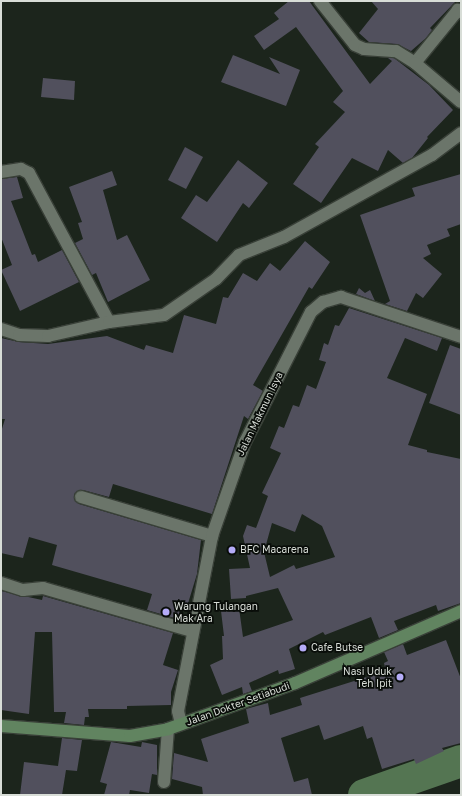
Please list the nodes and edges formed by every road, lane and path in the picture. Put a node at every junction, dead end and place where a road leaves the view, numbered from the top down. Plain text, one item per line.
1 (320, 1) edge
2 (460, 10) edge
3 (415, 63) junction
4 (461, 102) edge
5 (458, 138) edge
6 (1, 172) edge
7 (109, 322) junction
8 (1, 329) edge
9 (461, 337) edge
10 (81, 497) dead end
11 (212, 536) junction
12 (1, 583) edge
13 (461, 611) edge
14 (192, 630) junction
15 (181, 724) junction
16 (1, 726) edge
17 (168, 728) junction
18 (164, 782) dead end

1 - 3 street
2 - 3 street
3 - 4 street
5 - 7 street
6 - 7 street
7 - 8 street
9 - 11 street, Jalan Makmun Isya
10 - 11 street
11 - 14 street, Jalan Makmun Isya
12 - 14 street
13 - 15 street, Jalan Dokter Setiabudi
14 - 15 street, Jalan Makmun Isya
15 - 17 street, Jalan Dokter Setiabudi
16 - 17 street, Jalan Dokter Setiabudi
17 - 18 street

